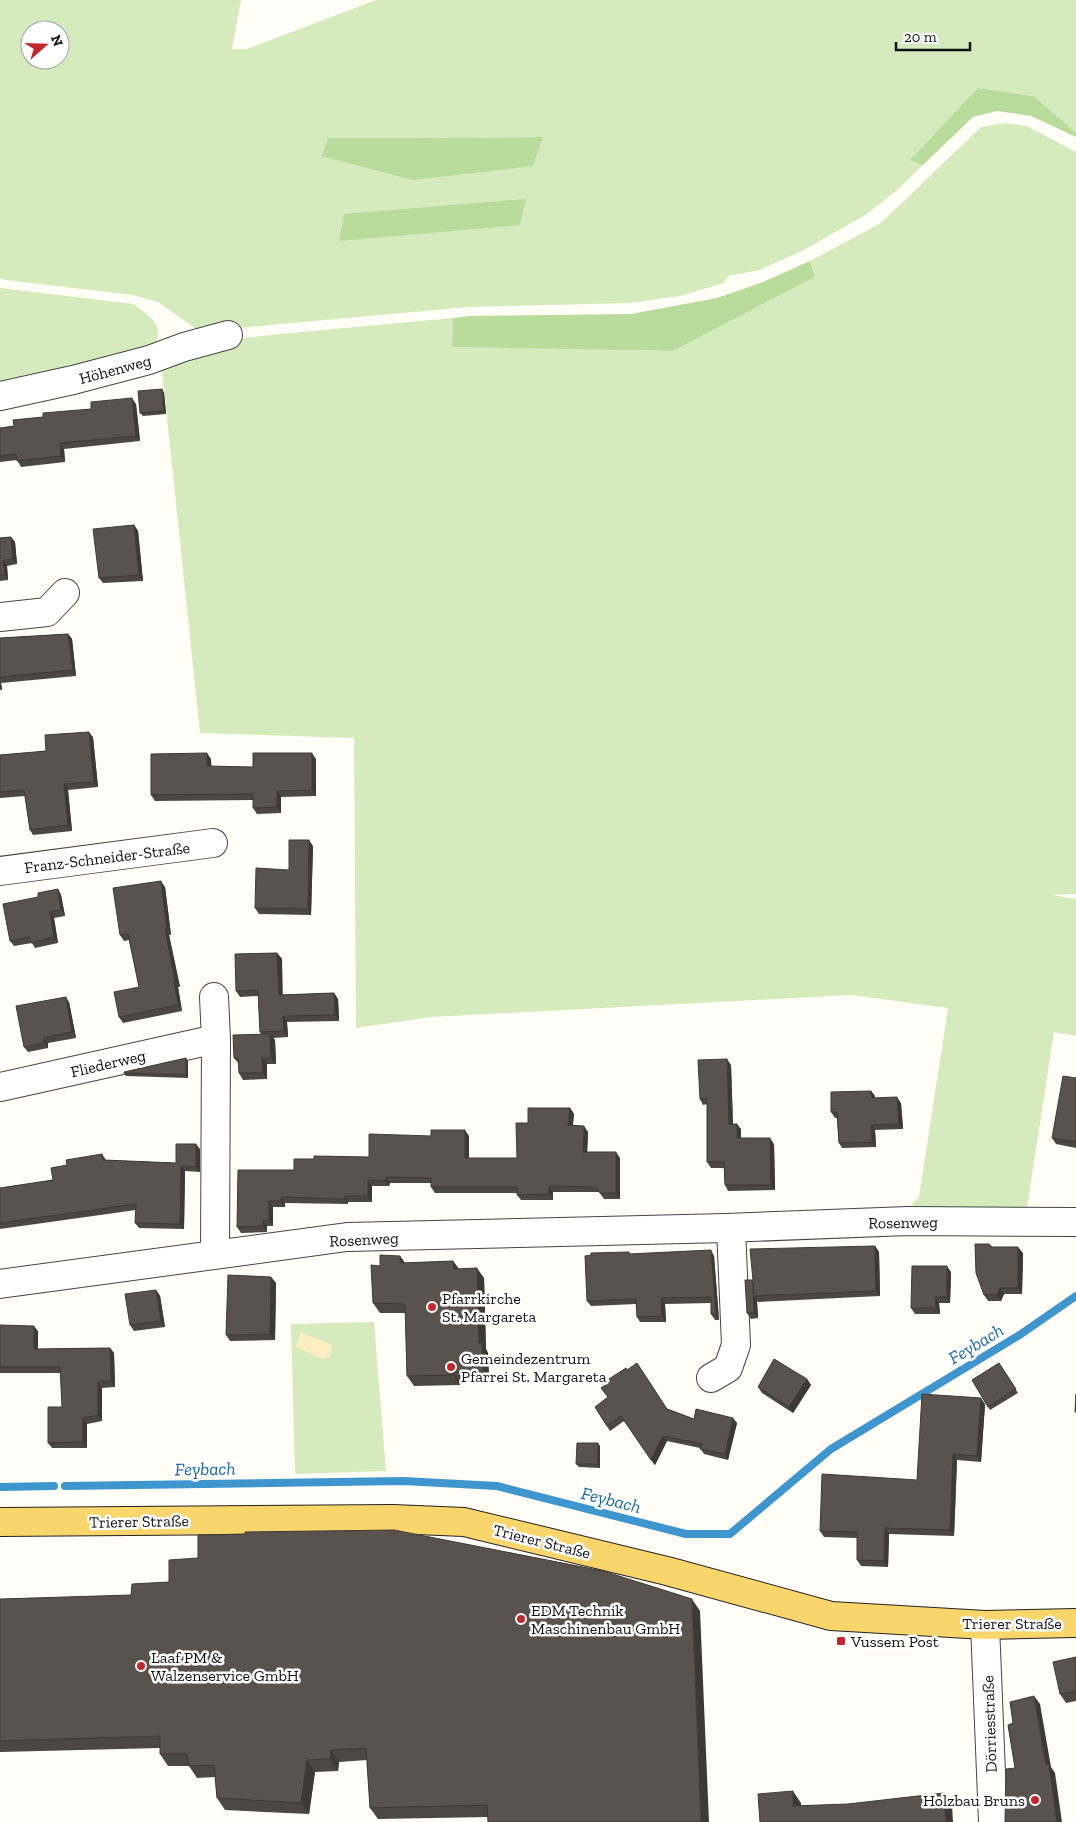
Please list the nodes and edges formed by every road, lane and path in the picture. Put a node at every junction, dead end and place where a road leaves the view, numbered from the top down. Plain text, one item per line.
1 (228, 335) dead end
2 (0, 396) edge
3 (65, 593) dead end
4 (0, 617) edge
5 (213, 844) dead end
6 (0, 871) edge
7 (214, 998) dead end
8 (216, 1039) junction
9 (0, 1087) edge
10 (1076, 1222) edge
11 (731, 1228) junction
12 (215, 1254) junction
13 (0, 1284) edge
14 (711, 1378) dead end
15 (0, 1522) edge
16 (1076, 1623) edge
17 (986, 1625) junction
18 (993, 1822) edge

1 - 2 street, Höhenweg
3 - 4 street
5 - 6 street, Franz-Schneider-Straße
7 - 8 street
8 - 9 street, Fliederweg
8 - 12 street
10 - 11 street, Rosenweg
11 - 12 street, Rosenweg
11 - 14 street
12 - 13 street, Rosenweg
15 - 17 main road, Trierer Straße
16 - 17 main road, Trierer Straße
17 - 18 street, Dörriesstraße

